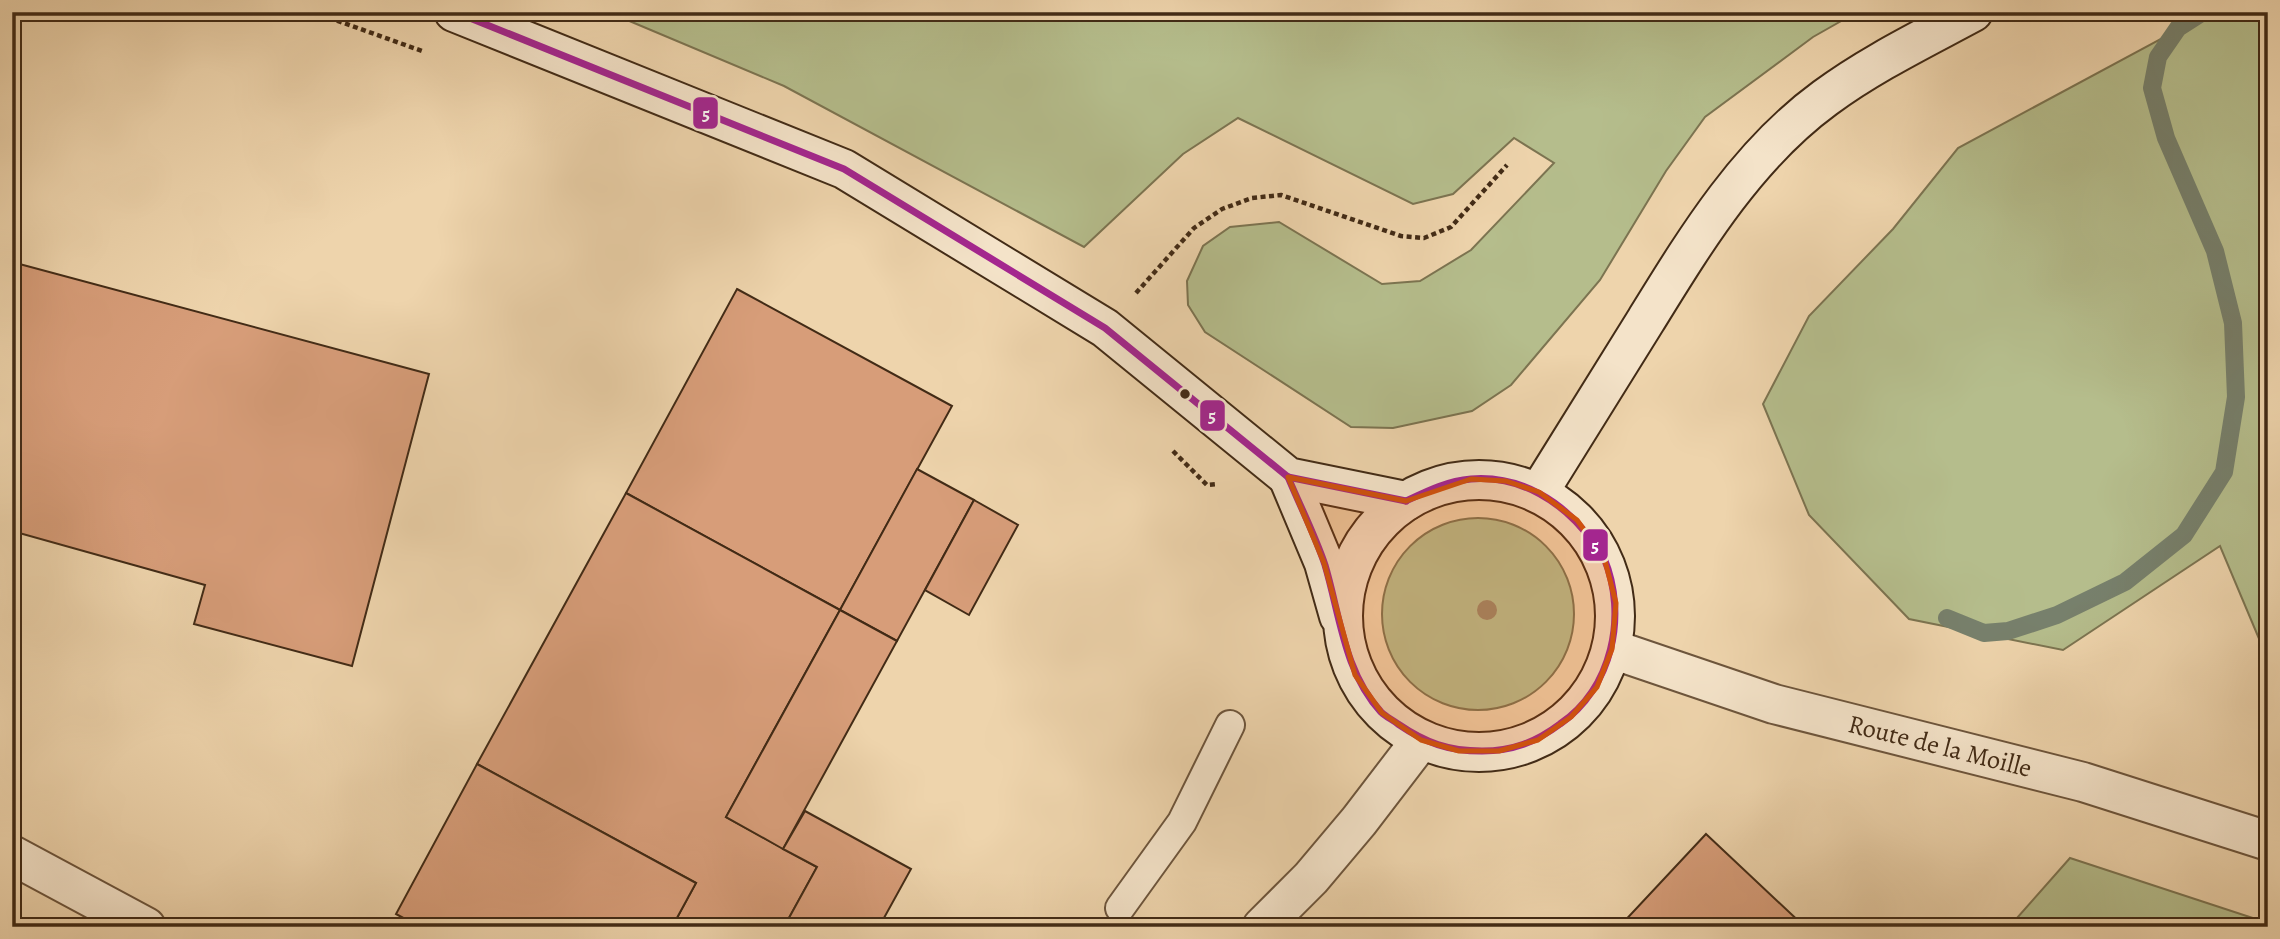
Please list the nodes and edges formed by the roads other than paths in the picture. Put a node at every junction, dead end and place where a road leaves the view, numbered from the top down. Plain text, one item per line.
1 (454, 12) edge
2 (1973, 12) edge
3 (1288, 477) junction
4 (1539, 492) junction
5 (1406, 500) junction
6 (1343, 629) junction
7 (1612, 649) junction
8 (1230, 726) dead end
9 (1421, 740) junction
10 (2268, 841) edge
11 (12, 855) edge
12 (1120, 908) dead end
13 (146, 927) edge
14 (1262, 927) edge

1 - 3 street
2 - 4 street
3 - 5 street
3 - 6 street
4 - 5 street
4 - 7 street
5 - 6 street
6 - 9 street
7 - 9 street
7 - 10 street, Route de la Moille
8 - 12 lane
9 - 14 street
11 - 13 street

